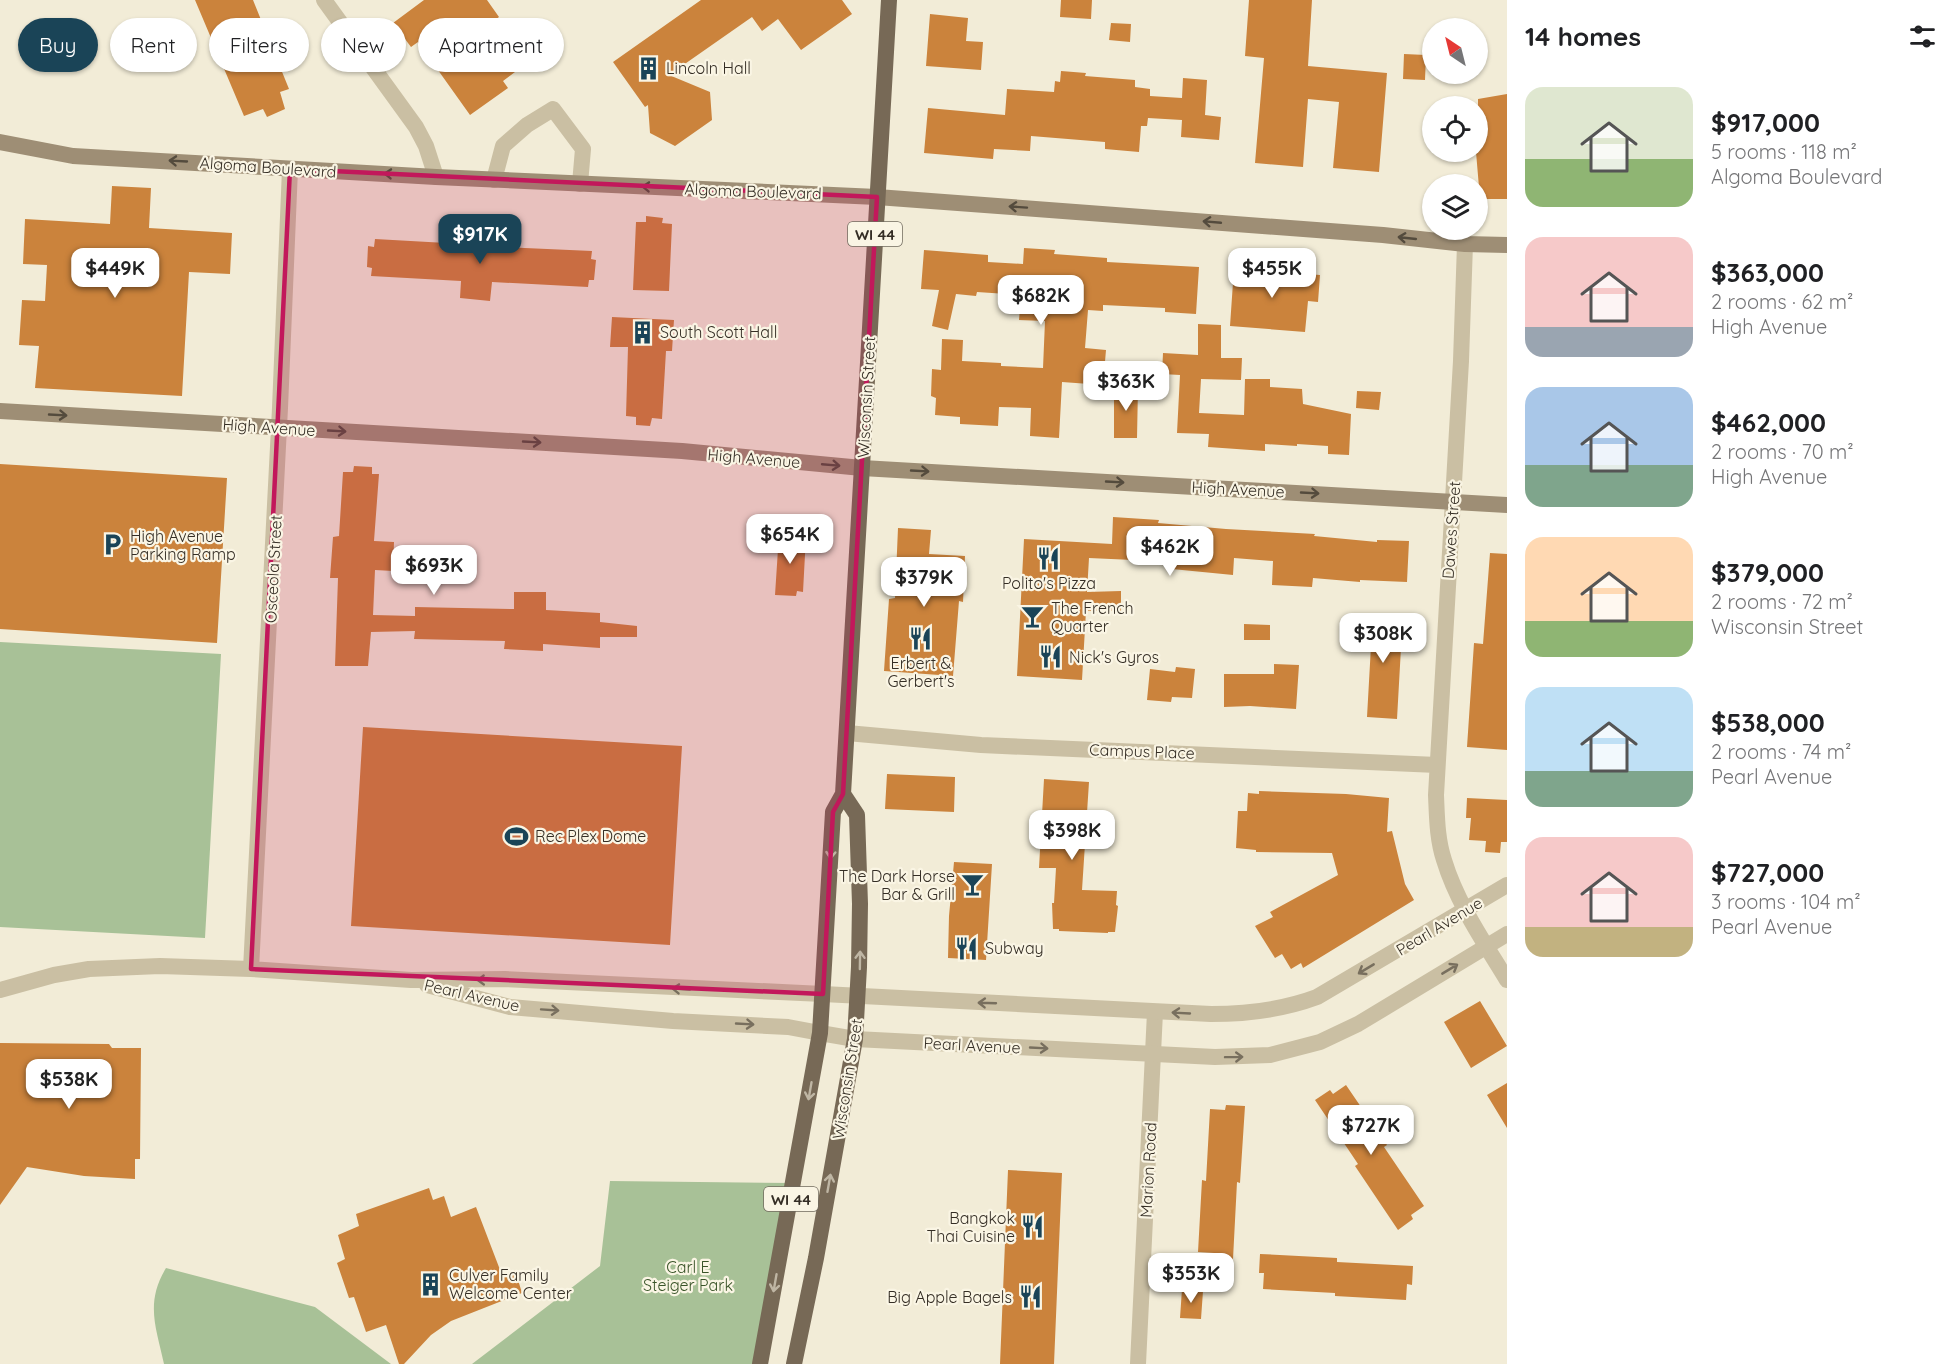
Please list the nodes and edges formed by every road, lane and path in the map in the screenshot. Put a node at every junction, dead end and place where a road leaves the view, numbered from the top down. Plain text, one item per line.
1 (324, 0) edge
2 (889, 0) edge
3 (0, 142) edge
4 (290, 168) junction
5 (436, 177) junction
6 (494, 180) junction
7 (580, 184) junction
8 (877, 197) junction
9 (1465, 244) junction
10 (1507, 245) edge
11 (0, 411) edge
12 (279, 428) junction
13 (862, 468) junction
14 (1453, 502) junction
15 (1507, 505) edge
16 (847, 733) junction
17 (1437, 765) junction
18 (843, 794) junction
19 (1507, 885) edge
20 (1465, 910) junction
21 (1507, 934) edge
22 (1487, 946) junction
23 (251, 969) junction
24 (411, 980) junction
25 (1507, 980) edge
26 (0, 990) edge
27 (823, 994) junction
28 (858, 997) junction
29 (1155, 1012) junction
30 (820, 1033) junction
31 (855, 1039) junction
32 (1153, 1053) junction
33 (760, 1364) edge
34 (794, 1364) edge
35 (1138, 1364) edge

1 - 5 street
2 - 8 main road, Wisconsin Street / WI 44
4 -> 3 main road, Algoma Boulevard
5 -> 4 main road, Algoma Boulevard
4 - 12 street, Osceola Street
5 - 6 main road, Algoma Boulevard
6 - 7 main road, Algoma Boulevard
6 - 7 street
8 -> 7 main road, Algoma Boulevard
9 -> 8 main road, Algoma Boulevard
8 - 13 main road, Wisconsin Street / WI 44
9 - 10 main road, Algoma Boulevard
9 - 14 street, Dawes Street
11 -> 12 main road, High Avenue
12 -> 13 main road, High Avenue
12 - 23 street, Osceola Street
13 -> 14 main road, High Avenue
13 - 16 main road, Wisconsin Street / WI 44
14 - 15 main road, High Avenue
14 - 17 street, Dawes Street
16 - 17 street, Campus Place
16 - 18 main road, Wisconsin Street / WI 44
17 - 20 street, Dawes Street
18 -> 27 main road, Wisconsin Street / WI 44
28 -> 18 main road, Wisconsin Street / WI 44
19 - 20 street, Pearl Avenue
20 - 22 street, Dawes Street
20 -> 29 street, Pearl Avenue
21 - 22 street, Pearl Avenue
22 - 25 street, Dawes Street
32 -> 22 street, Pearl Avenue
23 - 24 street, Pearl Avenue
23 - 26 street, Pearl Avenue
27 -> 24 street, Pearl Avenue
24 -> 30 street, Pearl Avenue
27 - 28 street, Pearl Avenue
27 - 30 main road, Wisconsin Street / WI 44
29 -> 28 street, Pearl Avenue
28 - 31 main road, Wisconsin Street / WI 44
29 - 32 street, Marion Road
30 - 31 street, Pearl Avenue
30 -> 33 main road, Wisconsin Street / WI 44
31 -> 32 street, Pearl Avenue
34 -> 31 main road, Wisconsin Street / WI 44
32 - 35 street, Marion Road

